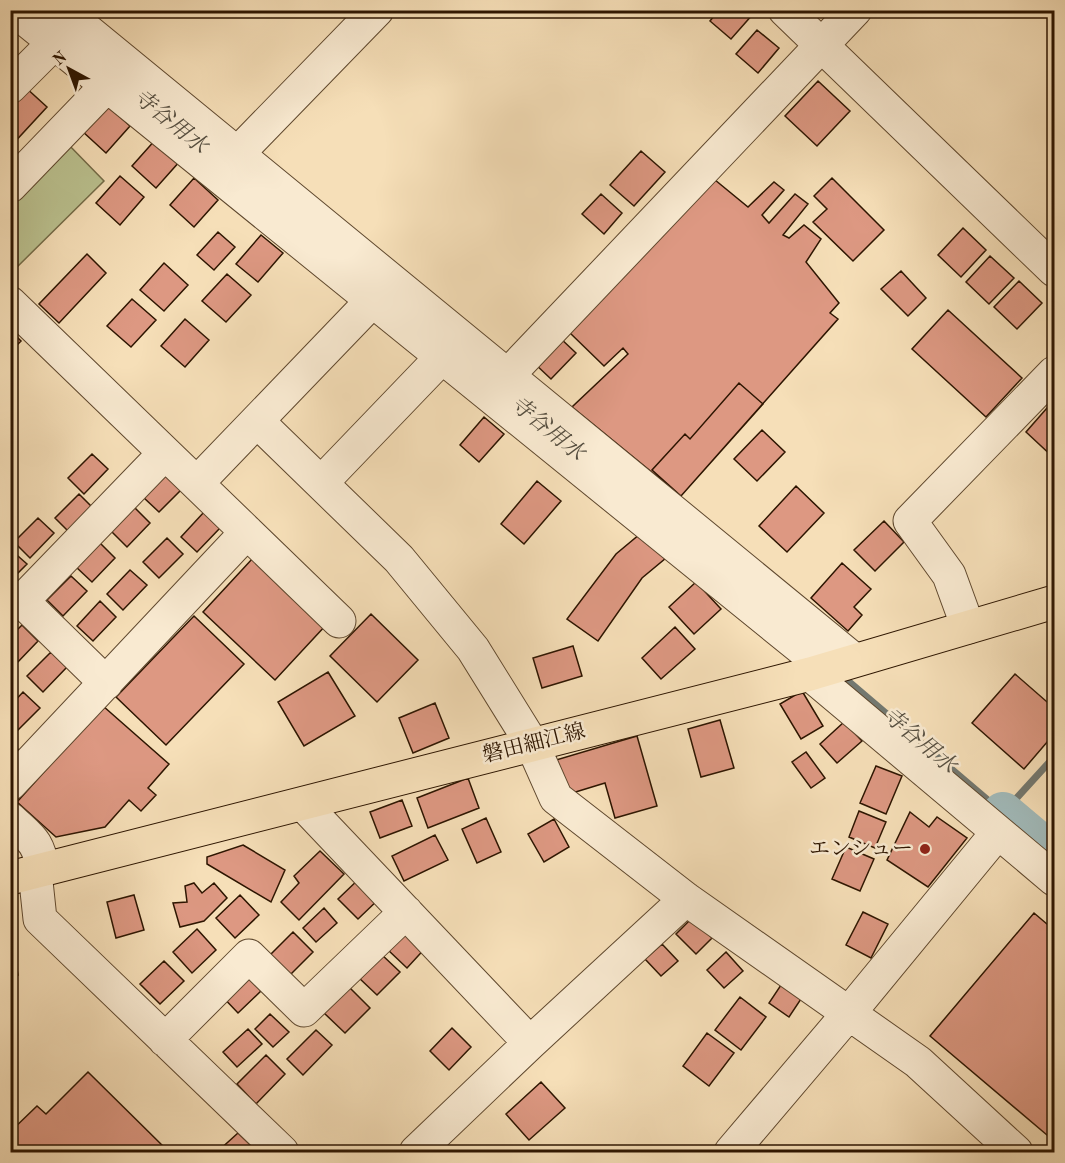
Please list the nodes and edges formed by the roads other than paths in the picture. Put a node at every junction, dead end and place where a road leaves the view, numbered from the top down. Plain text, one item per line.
1 (14, 10) edge
2 (62, 10) edge
3 (377, 10) edge
4 (785, 10) edge
5 (855, 10) edge
6 (54, 43) junction
7 (821, 45) junction
8 (117, 75) junction
9 (10, 87) edge
10 (238, 153) junction
11 (10, 186) edge
12 (1054, 270) edge
13 (381, 289) junction
14 (10, 303) edge
15 (442, 357) junction
16 (1054, 373) edge
17 (508, 375) junction
18 (257, 421) junction
19 (165, 453) junction
20 (197, 483) junction
21 (321, 483) junction
22 (248, 532) junction
23 (1054, 602) edge
24 (339, 621) dead end
25 (968, 627) junction
26 (830, 667) junction
27 (106, 683) junction
28 (532, 744) junction
29 (10, 784) edge
30 (303, 804) junction
31 (10, 819) edge
32 (998, 832) junction
33 (29, 873) edge
34 (1054, 879) edge
35 (686, 899) junction
36 (406, 912) junction
37 (849, 1013) junction
38 (165, 1040) junction
39 (530, 1043) junction
40 (282, 1152) edge
41 (416, 1152) edge
42 (731, 1152) edge
43 (1016, 1152) edge

1 - 6 street
2 - 8 street
3 - 10 street
4 - 7 street
5 - 7 street
6 - 8 street
6 - 9 street
7 - 12 street
7 - 17 street
8 - 10 street
8 - 11 street
8 - 13 street
10 - 13 street
13 - 15 street
13 - 17 street
13 - 18 street
14 - 19 street
15 - 21 street
15 - 26 street
16 - 25 street
17 - 26 street
18 - 20 street
18 - 21 street
19 - 20 street
19 - 27 street
20 - 22 street
21 - 28 street
22 - 24 street
22 - 27 street
23 - 25 main road, 磐田細江線
25 - 26 main road, 磐田細江線
26 - 28 main road, 磐田細江線
26 - 32 street
27 - 29 street
28 - 30 main road, 磐田細江線
28 - 35 street
30 - 33 main road, 磐田細江線
30 - 36 street
31 - 33 street
32 - 34 street
32 - 37 street
33 - 38 street
35 - 37 street
35 - 39 street
36 - 38 street
36 - 39 street
37 - 42 street
37 - 43 street
38 - 40 street
39 - 41 street

